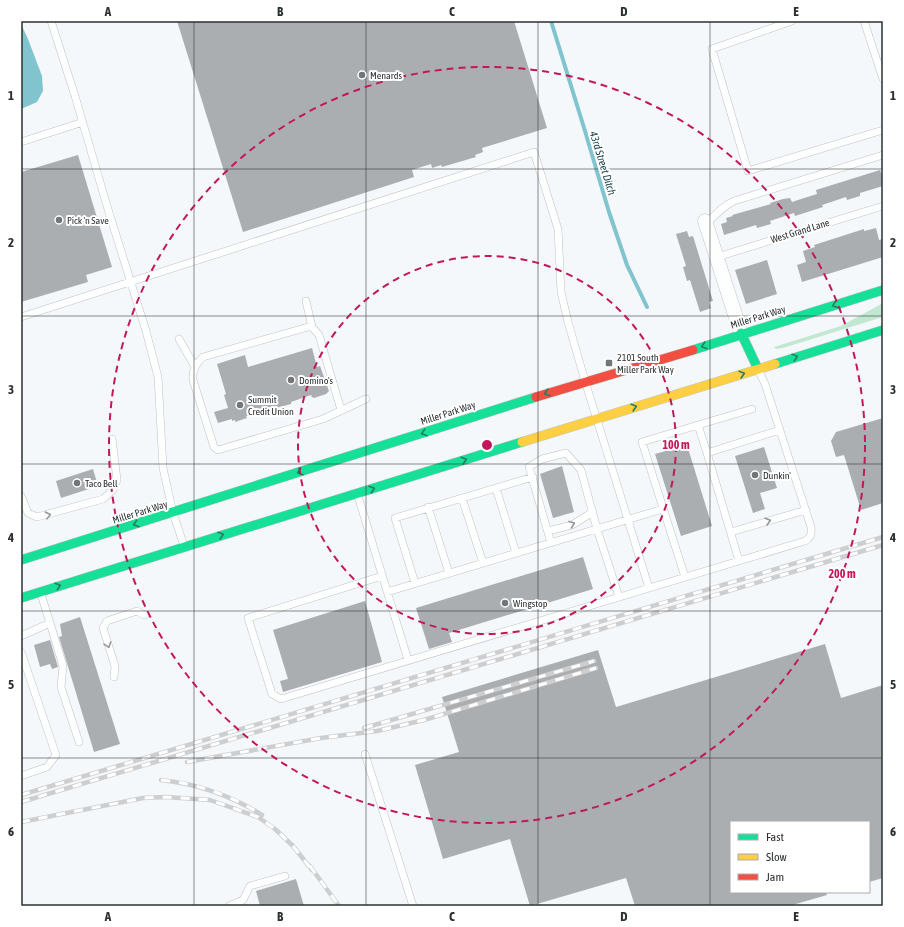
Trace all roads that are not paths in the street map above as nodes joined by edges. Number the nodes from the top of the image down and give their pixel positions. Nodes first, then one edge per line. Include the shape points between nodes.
1 (51, 21) edge
2 (792, 21) edge
3 (864, 21) edge
4 (883, 79) edge
5 (83, 122) junction
6 (883, 130) edge
7 (21, 142) edge
8 (883, 155) edge
9 (883, 206) edge
10 (706, 222) joint
11 (717, 257) junction
12 (130, 281) junction
13 (883, 290) edge
14 (306, 301) dead end
15 (21, 316) edge
16 (312, 327) junction
17 (883, 330) edge
18 (741, 333) junction
19 (179, 339) dead end
20 (195, 367) junction
21 (758, 369) junction
22 (585, 381) junction
23 (366, 399) dead end
24 (752, 409) dead end
25 (341, 410) junction
26 (597, 418) junction
27 (698, 425) junction
28 (780, 430) junction
29 (112, 439) dead end
30 (708, 453) junction
31 (533, 477) junction
32 (496, 488) junction
33 (357, 494) junction
34 (21, 496) edge
35 (462, 498) junction
36 (428, 507) junction
37 (664, 509) junction
38 (806, 510) junction
39 (593, 512) junction
40 (173, 513) junction
41 (627, 520) junction
42 (597, 529) junction
43 (548, 531) junction
44 (731, 532) junction
45 (551, 542) junction
46 (184, 546) junction
47 (516, 553) junction
48 (21, 558) edge
49 (740, 561) junction
50 (483, 563) junction
51 (450, 573) junction
52 (382, 576) junction
53 (686, 577) junction
54 (415, 584) junction
55 (649, 588) junction
56 (40, 592) junction
57 (387, 592) junction
58 (619, 597) junction
59 (21, 598) edge
60 (145, 615) dead end
61 (50, 623) junction
62 (21, 636) edge
63 (21, 652) edge
64 (408, 660) junction
65 (114, 677) dead end
66 (79, 742) dead end
67 (365, 754) dead end
68 (21, 776) edge
69 (286, 876) dead end
70 (229, 906) edge
71 (413, 906) edge

1 - 5 lane
2 - 6 lane via 712,50 748,171
3 - 4 lane
5 - 7 lane
5 - 12 lane
8 - 10 lane via 727,204
9 - 11 lane, West Grand Lane
10 - 11 street
11 - 18 street
12 - 15 lane
12 - 22 lane via 534,152 558,229 561,292
12 - 40 lane via 158,377 163,468
13 -> 18 main road, Miller Park Way
14 - 16 lane
16 - 20 lane via 203,357
16 - 25 lane via 319,335
21 -> 17 main road
18 - 21 main road
18 -> 22 main road, Miller Park Way via 642,366
19 - 20 lane
20 - 25 lane via 193,380 214,446 218,450 323,419
26 -> 21 main road
21 - 28 lane
22 - 26 lane
22 -> 40 main road, Miller Park Way
23 - 25 lane
24 - 27 lane
33 -> 26 main road
26 - 41 lane
27 - 30 lane
27 - 37 lane via 642,442
28 - 30 lane
28 - 38 lane
34 -> 29 lane via 28,513 38,517 103,499 113,490 117,480
30 - 44 lane
31 - 32 lane
31 - 39 lane via 529,466 542,459 566,453 581,470
31 - 43 lane
32 - 35 lane
32 - 47 lane
46 -> 33 main road
33 - 52 lane
35 - 36 lane
35 - 50 lane
36 - 51 lane
36 - 54 lane via 395,518
37 - 41 lane
37 - 53 lane
44 -> 38 lane
38 - 49 lane via 812,533 810,538
39 - 42 lane
43 -> 39 lane via 572,525
40 - 46 lane
40 -> 48 main road, Miller Park Way
41 - 42 lane
41 - 55 lane
42 - 45 lane
42 - 58 lane
43 - 45 lane
44 - 49 lane
45 - 47 lane
56 -> 46 main road
47 - 50 lane
49 - 53 lane
50 - 51 lane
51 - 54 lane
52 - 57 lane
52 - 64 lane via 248,618 272,694 281,699
53 - 55 lane
54 - 57 lane
55 - 58 lane
56 - 59 main road
56 - 61 lane
57 - 64 lane
58 - 64 lane
60 -> 65 lane via 137,611 107,621 102,628 115,666
61 - 62 lane
61 - 66 lane via 63,666 61,687
63 - 68 lane via 56,755 47,767
67 - 71 lane
69 - 70 lane via 250,886 243,900

